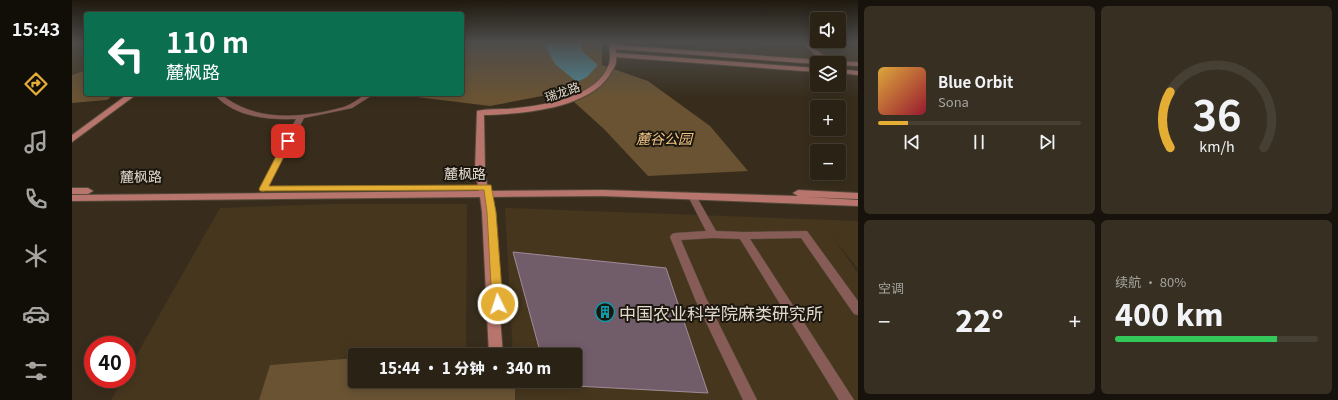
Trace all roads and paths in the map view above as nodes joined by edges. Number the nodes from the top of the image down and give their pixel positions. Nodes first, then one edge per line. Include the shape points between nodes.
1 (615, 61) edge
2 (731, 61) edge
3 (791, 61) edge
4 (810, 62) edge
5 (846, 63) edge
6 (858, 64) edge
7 (810, 69) edge
8 (846, 72) edge
9 (858, 73) edge
10 (122, 96) edge
11 (129, 96) edge
12 (219, 96) edge
13 (368, 96) edge
14 (301, 117) junction
15 (72, 133) edge
16 (72, 140) edge
17 (263, 189) junction
18 (72, 191) edge
19 (486, 191) junction
20 (692, 196) junction
21 (858, 196) edge
22 (72, 198) edge
23 (858, 203) edge
24 (713, 234) junction
25 (743, 236) junction
26 (858, 310) edge
27 (496, 348) edge
28 (502, 348) edge
29 (750, 400) edge
30 (847, 400) edge

1 - 19 main road, 瑞龙路 via 615,68 608,80 580,98 538,110 482,114
2 - 7 main road
3 - 4 main road
5 - 6 main road
8 - 9 main road
10 - 15 main road
11 - 16 main road
12 - 14 street via 240,110 288,118
13 - 14 street via 350,107
14 - 17 street
17 - 18 main road, 麓枫路
17 - 19 main road, 麓枫路
19 - 20 main road
19 - 21 main road, 麓枫路 via 600,186
19 - 22 main road
19 - 27 main road
19 - 28 main road via 492,212
20 - 23 main road
20 - 24 street
24 - 25 street
24 - 29 street via 675,237 701,299
25 - 26 street via 804,234
25 - 30 street

